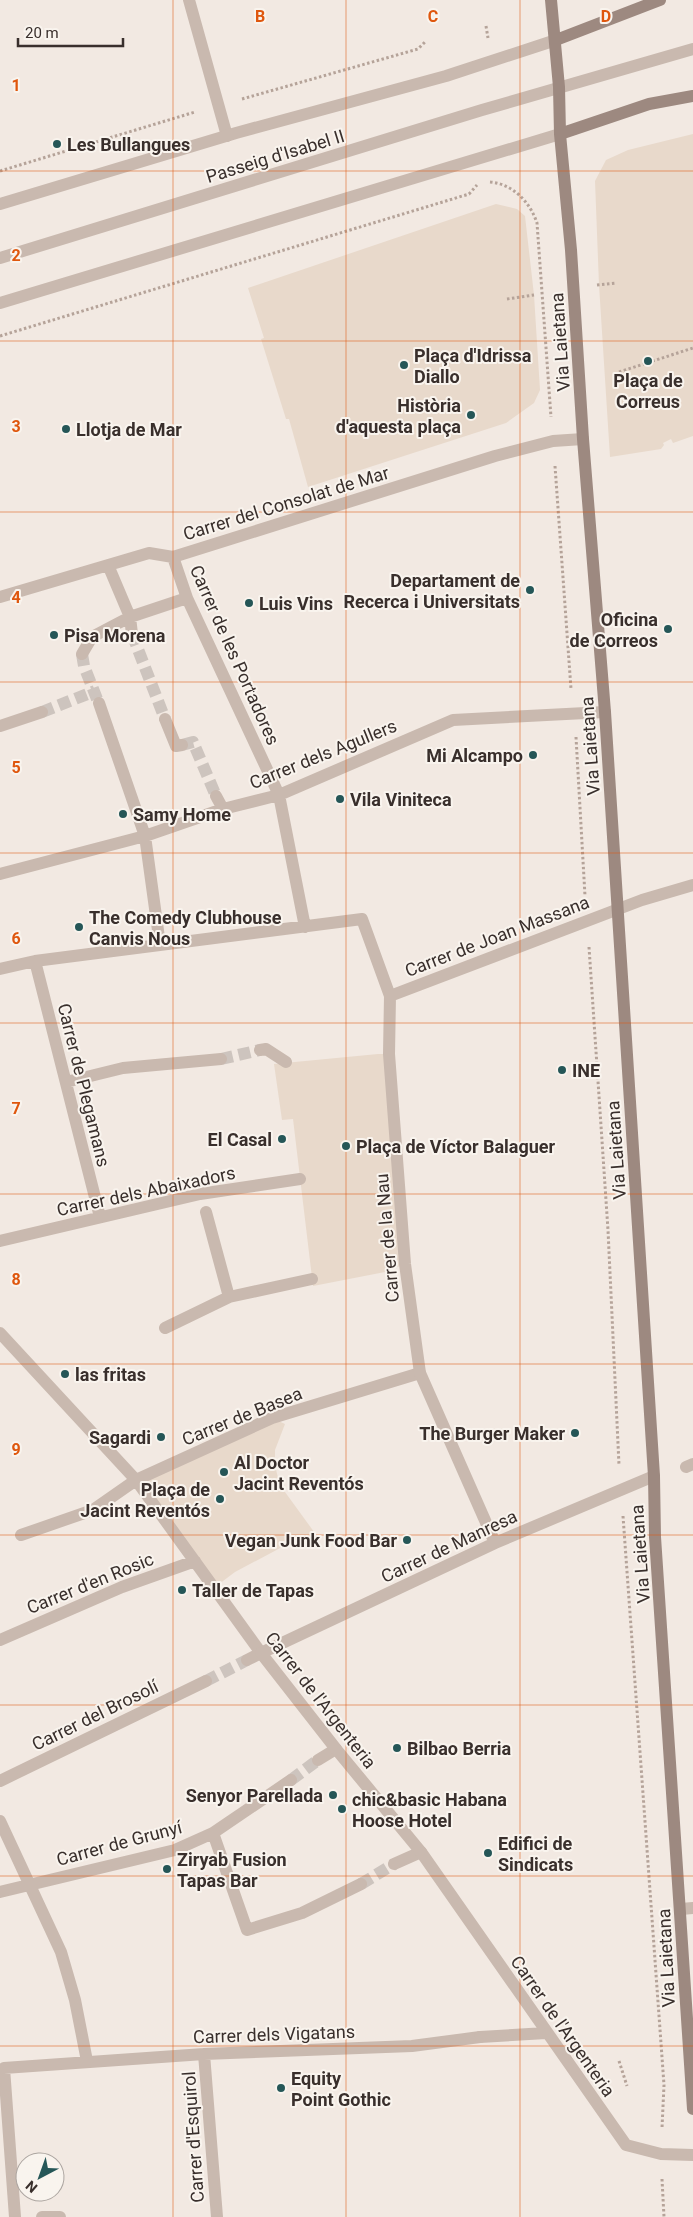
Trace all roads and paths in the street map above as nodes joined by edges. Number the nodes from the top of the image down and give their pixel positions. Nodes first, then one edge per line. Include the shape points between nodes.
1 (189, 0) edge
2 (551, 0) edge
3 (660, 0) edge
4 (486, 26) dead end
5 (488, 39) dead end
6 (556, 40) junction
7 (693, 49) edge
8 (559, 87) junction
9 (693, 96) edge
10 (560, 134) junction
11 (227, 136) junction
12 (486, 182) dead end
13 (480, 183) dead end
14 (0, 204) edge
15 (0, 258) edge
16 (616, 283) dead end
17 (592, 286) dead end
18 (534, 295) dead end
19 (507, 299) dead end
20 (0, 303) edge
21 (0, 336) edge
22 (693, 348) edge
23 (619, 372) dead end
24 (583, 439) junction
25 (553, 440) junction
26 (173, 556) junction
27 (108, 565) junction
28 (0, 597) edge
29 (188, 598) junction
30 (130, 618) junction
31 (132, 634) tunnel mouth
32 (82, 654) dead end
33 (99, 704) tunnel mouth
34 (42, 712) tunnel mouth
35 (605, 712) junction
36 (575, 715) junction
37 (165, 719) tunnel mouth
38 (0, 726) edge
39 (182, 745) tunnel mouth
40 (279, 795) junction
41 (216, 796) tunnel mouth
42 (223, 809) junction
43 (145, 836) junction
44 (0, 874) edge
45 (693, 885) edge
46 (617, 910) junction
47 (586, 922) junction
48 (305, 927) junction
49 (160, 944) junction
50 (36, 961) junction
51 (0, 969) edge
52 (390, 996) junction
53 (260, 1050) tunnel mouth
54 (221, 1059) tunnel mouth
55 (286, 1062) dead end
56 (66, 1082) junction
57 (300, 1179) dead end
58 (206, 1212) dead end
59 (100, 1217) junction
60 (0, 1237) edge
61 (312, 1280) dead end
62 (229, 1297) junction
63 (165, 1328) dead end
64 (0, 1333) edge
65 (420, 1373) junction
66 (654, 1476) junction
67 (136, 1480) junction
68 (621, 1489) junction
69 (21, 1535) dead end
70 (495, 1543) junction
71 (195, 1561) junction
72 (0, 1640) edge
73 (261, 1653) junction
74 (247, 1660) tunnel mouth
75 (206, 1681) tunnel mouth
76 (336, 1749) junction
77 (318, 1760) tunnel mouth
78 (291, 1780) tunnel mouth
79 (0, 1781) edge
80 (0, 1821) edge
81 (213, 1833) junction
82 (421, 1852) junction
83 (394, 1864) tunnel mouth
84 (361, 1884) tunnel mouth
85 (30, 1885) junction
86 (0, 1892) edge
87 (687, 1909) edge
88 (546, 2033) junction
89 (204, 2054) junction
90 (86, 2061) junction
91 (619, 2061) dead end
92 (627, 2086) dead end
93 (693, 2108) edge
94 (661, 2154) junction
95 (693, 2155) edge
96 (60, 2216) edge
97 (15, 2217) edge
98 (42, 2217) edge
99 (217, 2217) edge
100 (664, 2217) edge

1 - 11 street
2 - 6 main road, Via Laietana
3 - 6 main road
4 - 5 path
6 - 8 main road, Via Laietana
6 - 11 street, Passeig d'Isabel II via 446,76
7 - 8 street, Passeig d'Isabel II
8 - 10 main road, Via Laietana
8 - 15 street, Passeig d'Isabel II
9 - 10 main road via 650,104
10 - 20 street
10 - 24 main road, Via Laietana
11 - 14 street, Passeig d'Isabel II
12 - 25 path via 504,184 513,190 533,210 537,223
13 - 21 path via 469,194
16 - 17 path, Via Laietana
18 - 19 path, Via Laietana
22 - 23 path
24 - 25 street, Carrer del Consolat de Mar
24 - 35 main road, Via Laietana
25 - 26 street, Carrer del Consolat de Mar
25 - 36 path
26 - 27 street, Carrer del Consolat de Mar via 149,553
26 - 29 street, Carrer de les Portadores
27 - 28 street, Carrer del Consolat de Mar
27 - 30 street
29 - 30 street
29 - 40 street, Carrer de les Portadores
30 - 31 street
30 - 32 street via 92,637
33 - 43 street
34 - 38 street
35 - 36 street, Carrer dels Agullers
35 - 46 main road, Via Laietana
36 - 40 street, Carrer dels Agullers via 453,720
36 - 47 path
37 - 39 street via 176,746
40 - 42 street, Carrer dels Agullers
40 - 48 street, Carrer de les Portadores
41 - 42 street
42 - 43 street, Carrer dels Agullers
43 - 44 street, Carrer dels Agullers
43 - 49 street
45 - 46 street, Carrer de Joan Massana
46 - 47 street, Carrer de Joan Massana
46 - 66 main road, Via Laietana
47 - 52 street, Carrer de Joan Massana
47 - 68 path via 608,1230
48 - 49 street
48 - 52 street, Carrer de la Nau via 362,919
49 - 50 street
50 - 51 street
50 - 56 street, Carrer de Plegamans
52 - 65 street, Carrer de la Nau via 389,1054 405,1264
53 - 55 street via 266,1049
54 - 56 street via 123,1068
56 - 59 street, Carrer de Plegamans
57 - 59 street, Carrer dels Abaixadors via 200,1194
58 - 62 street
59 - 60 street, Carrer dels Abaixadors
61 - 62 street
62 - 63 street
64 - 67 street, Carrer de l'Argenteria
65 - 67 street, Carrer de Basea via 272,1418
65 - 70 street, Carrer de la Nau
66 - 68 street, Carrer de Manresa
66 - 87 main road, Via Laietana via 655,1537
67 - 69 street, Carrer de Basea via 93,1510
67 - 71 street, Carrer de l'Argenteria
68 - 70 street, Carrer de Manresa
68 - 94 path via 664,2085
70 - 73 street, Carrer de Manresa
71 - 72 street, Carrer d'en Rosic via 122,1586
71 - 73 street, Carrer de l'Argenteria
73 - 74 street
73 - 76 street, Carrer de l'Argenteria
75 - 79 street, Carrer del Brosolí
76 - 77 street
76 - 82 street, Carrer de l'Argenteria
78 - 81 street, Carrer de Grunyí
80 - 85 street
81 - 84 street via 247,1930 302,1913
81 - 85 street, Carrer de Grunyí via 175,1850
82 - 83 street
82 - 88 street, Carrer de l'Argenteria
85 - 86 street, Carrer de Grunyí
85 - 90 street via 61,1952 75,2000
87 - 93 main road, Via Laietana
88 - 89 street, Carrer dels Vigatans via 412,2046
88 - 94 street, Carrer de l'Argenteria via 626,2145
89 - 90 street, Carrer dels Vigatans
89 - 99 street, Carrer d'Esquirol
90 - 97 street, Carrer dels Vigatans via 4,2068
91 - 92 path
94 - 95 street, Carrer de l'Argenteria
94 - 100 path
96 - 98 street

